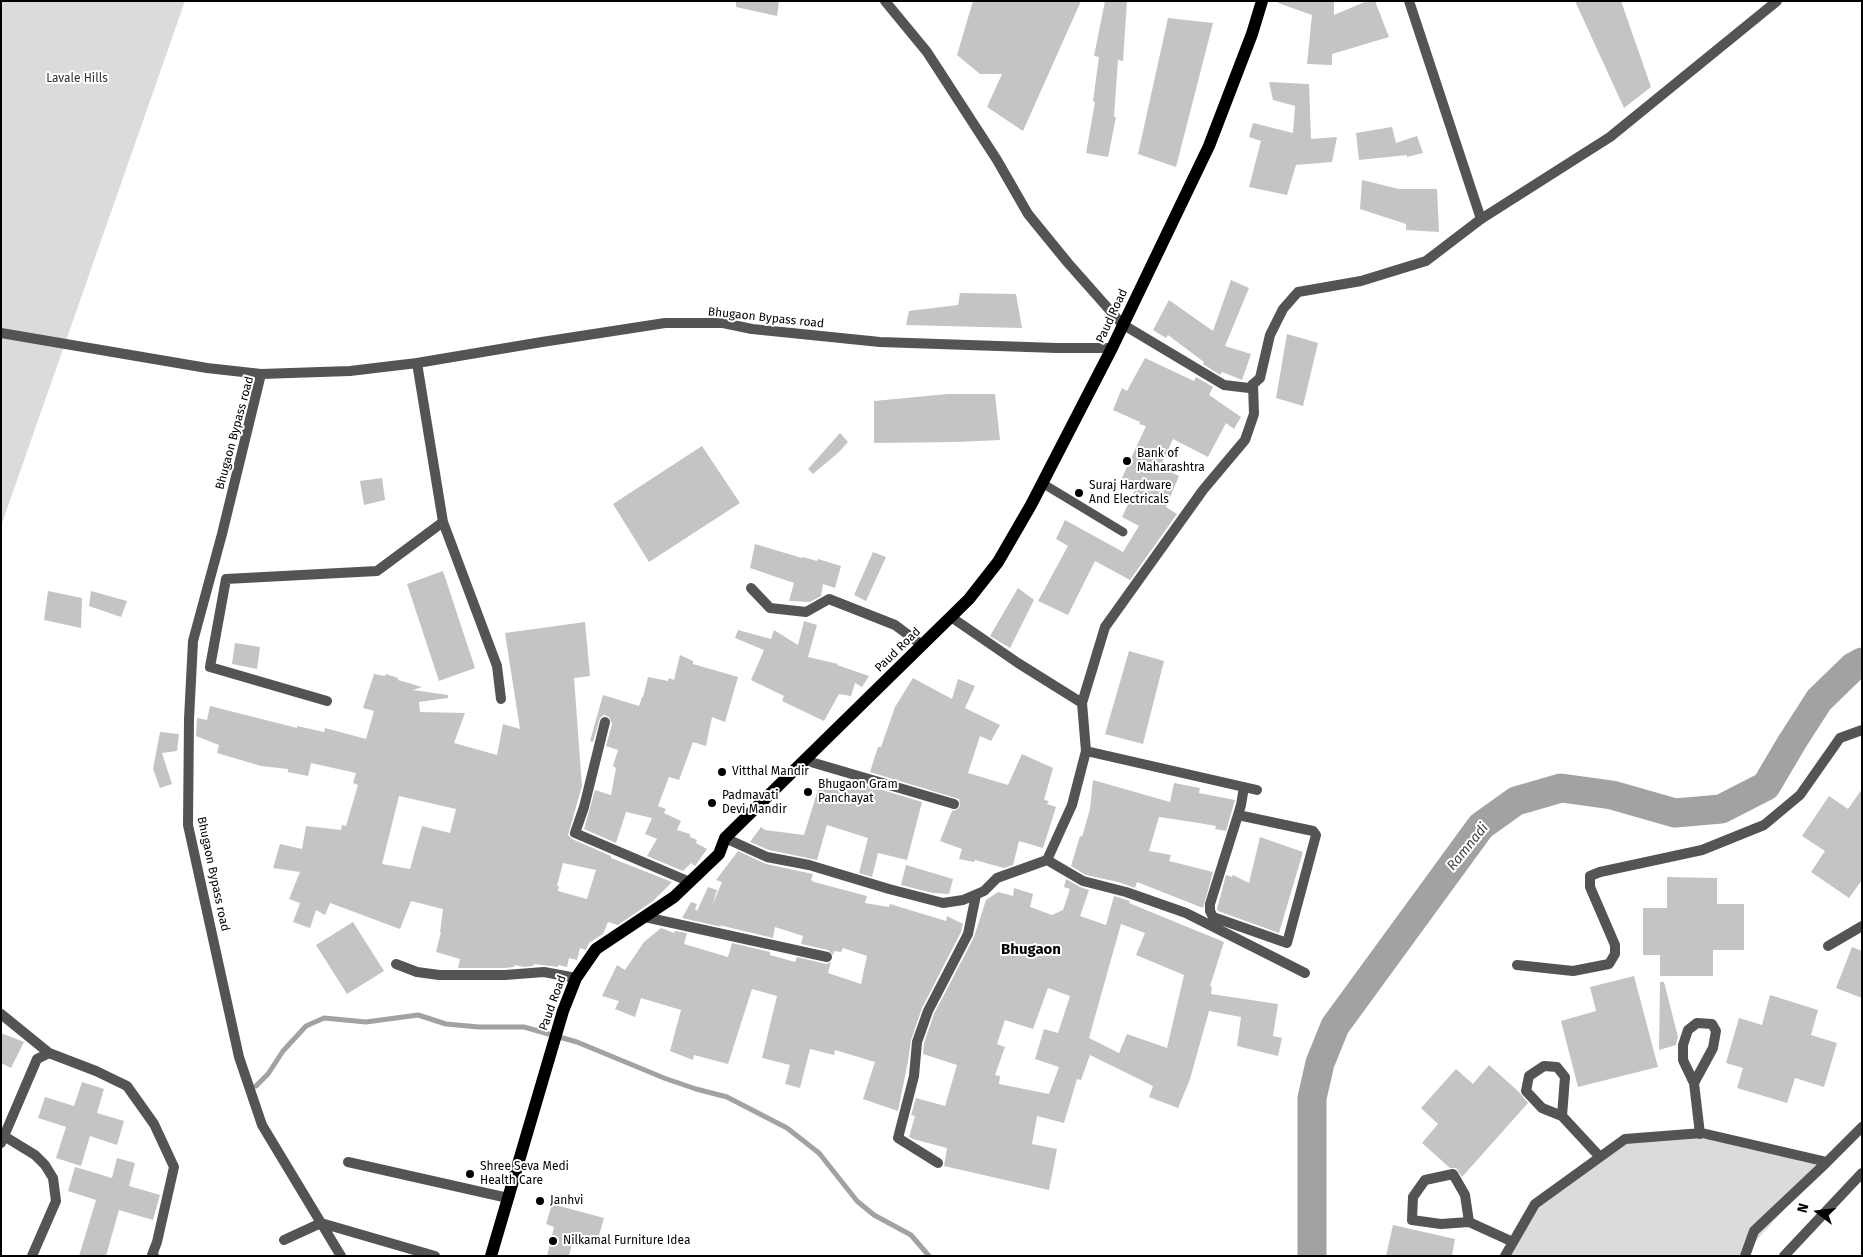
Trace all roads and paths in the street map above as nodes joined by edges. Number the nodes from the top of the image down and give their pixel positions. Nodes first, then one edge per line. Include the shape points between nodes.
1 (886, 1) edge
2 (1262, 1) edge
3 (1409, 1) edge
4 (1777, 1) edge
5 (1481, 219) junction
6 (1122, 324) junction
7 (1, 333) edge
8 (1112, 348) junction
9 (417, 363) junction
10 (261, 374) junction
11 (1253, 384) junction
12 (1042, 484) junction
13 (444, 522) junction
14 (1123, 532) dead end
15 (751, 588) dead end
16 (951, 617) junction
17 (922, 645) junction
18 (501, 699) dead end
19 (327, 701) dead end
20 (1082, 703) junction
21 (605, 722) dead end
22 (1862, 730) edge
23 (1086, 751) junction
24 (804, 760) junction
25 (1244, 787) junction
26 (1257, 790) dead end
27 (954, 804) dead end
28 (1238, 815) junction
29 (725, 838) junction
30 (1047, 860) junction
31 (690, 882) junction
32 (976, 894) junction
33 (645, 917) junction
34 (1862, 926) edge
35 (1828, 946) dead end
36 (827, 957) dead end
37 (396, 964) dead end
38 (1517, 965) dead end
39 (1305, 973) dead end
40 (576, 978) junction
41 (1, 1014) edge
42 (48, 1053) junction
43 (1694, 1083) junction
44 (1562, 1116) junction
45 (1862, 1127) edge
46 (1700, 1134) junction
47 (3, 1140) edge
48 (1600, 1157) junction
49 (348, 1162) dead end
50 (1828, 1162) junction
51 (938, 1163) dead end
52 (1862, 1172) edge
53 (508, 1198) junction
54 (1469, 1222) junction
55 (321, 1223) junction
56 (284, 1240) dead end
57 (1513, 1242) junction
58 (32, 1256) edge
59 (152, 1256) edge
60 (341, 1256) edge
61 (435, 1256) edge
62 (491, 1256) edge
63 (1505, 1256) edge
64 (1745, 1256) edge
65 (1784, 1256) edge

1 - 6 street via 927,52 1028,214
2 - 6 main road, Paud Road via 1209,146
3 - 5 street
4 - 5 street via 1610,137
5 - 11 street via 1426,261 1361,281 1298,292 1283,309 1270,335 1260,378
6 - 8 main road, Paud Road
6 - 11 street via 1224,385 1248,388
7 - 10 street
8 - 9 street, Bhugaon Bypass road via 880,342 723,323 665,323
8 - 12 main road, Paud Road
9 - 10 street, Bhugaon Bypass road via 350,371
9 - 13 street
10 - 55 street, Bhugaon Bypass road via 192,642 188,826 239,1057 262,1125
11 - 20 street via 1254,414 1245,440 1203,490 1105,627
12 - 14 lane
12 - 16 main road, Paud Road via 998,562
13 - 18 street via 497,666
13 - 19 street via 377,571 226,579 210,667
15 - 17 street via 770,608 806,612 829,599 895,625
16 - 17 main road, Paud Road
16 - 20 street
17 - 24 main road, Paud Road
20 - 23 street
21 - 31 street via 575,833
22 - 38 street via 1840,738 1800,795 1764,825 1702,850 1590,876 1590,887 1615,945 1615,954 1609,964 1573,971
23 - 25 street
23 - 30 street via 1072,805
24 - 27 street
24 - 29 main road, Paud Road
25 - 26 street
25 - 28 street
28 - 28 street via 1210,912 1213,916 1287,943 1316,835 1313,831
29 - 31 main road, Paud Road via 719,854
29 - 32 street via 767,857 809,865 943,903
30 - 32 street via 996,878 984,891
30 - 39 street via 1083,881 1186,913
31 - 33 main road, Paud Road
32 - 51 street via 968,934 928,1011 917,1042 914,1076 898,1138
33 - 36 street
33 - 40 main road, Paud Road via 596,950
34 - 35 street
37 - 40 street via 439,976 544,972
40 - 53 main road, Paud Road via 563,1011
41 - 42 street
42 - 47 street via 37,1059
42 - 59 street via 127,1086 154,1124 174,1167
43 - 43 street via 1683,1060 1683,1045 1688,1030 1697,1023 1712,1024 1716,1031 1713,1048
43 - 46 street
44 - 44 street via 1542,1108 1526,1091 1529,1076 1544,1066 1557,1067 1564,1077
44 - 48 street
45 - 50 street
46 - 48 street via 1625,1139
46 - 50 street
47 - 58 street via 35,1155 53,1178 56,1202
48 - 57 street via 1535,1204
49 - 53 street
50 - 64 street via 1754,1231
52 - 65 street
53 - 62 main road, Paud Road
54 - 54 street via 1441,1224 1412,1220 1413,1197 1425,1180 1453,1174 1465,1195
54 - 57 street
55 - 56 street
55 - 60 street, Bhugaon Bypass road
55 - 61 street
57 - 63 street

